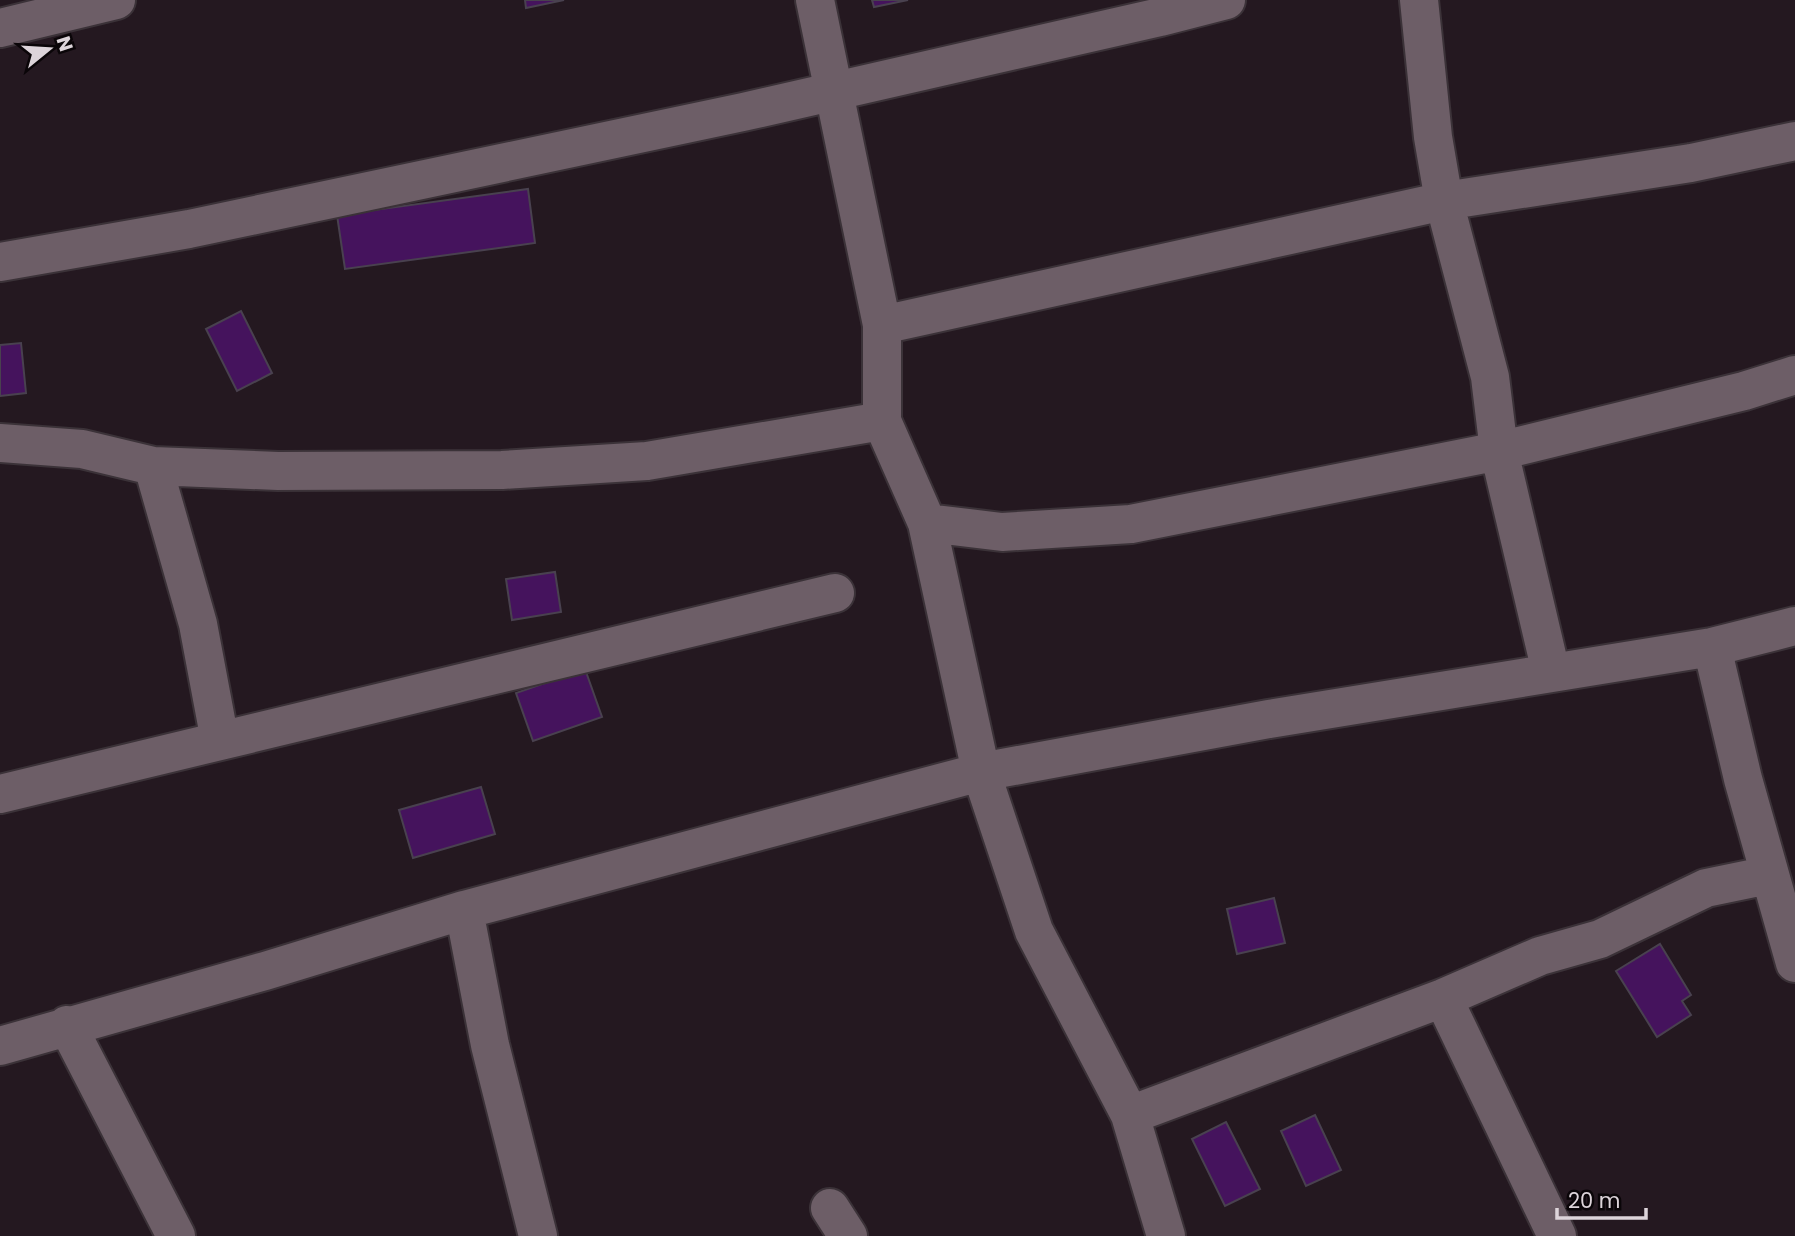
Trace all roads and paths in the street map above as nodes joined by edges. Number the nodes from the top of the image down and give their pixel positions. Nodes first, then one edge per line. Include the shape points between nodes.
1 (116, 0) edge
2 (815, 0) edge
3 (1226, 0) edge
4 (1419, 0) edge
5 (0, 28) edge
6 (836, 92) junction
7 (1795, 141) edge
8 (1444, 201) junction
9 (0, 262) edge
10 (882, 325) junction
11 (1795, 375) edge
12 (882, 421) junction
13 (0, 443) edge
14 (1499, 451) junction
15 (153, 466) junction
16 (927, 523) junction
17 (835, 593) dead end
18 (1795, 626) edge
19 (1712, 647) junction
20 (1551, 672) junction
21 (220, 741) junction
22 (981, 772) junction
23 (0, 794) edge
24 (1769, 875) junction
25 (464, 910) junction
26 (1795, 962) edge
27 (1443, 998) junction
28 (67, 1025) junction
29 (0, 1046) edge
30 (1130, 1115) junction
31 (176, 1236) edge
32 (538, 1236) edge
33 (1166, 1236) edge
34 (1557, 1236) edge

1 - 5 street
2 - 6 street
3 - 6 street
4 - 8 street
6 - 9 street via 189,229
6 - 10 street
7 - 8 street via 1691,163
8 - 10 street
8 - 14 street via 1490,377
10 - 12 street
11 - 14 street
12 - 15 street via 647,461 515,469 278,471
12 - 16 street
13 - 15 street via 82,449
14 - 16 street via 1130,524 1002,532
14 - 20 street
15 - 21 street via 198,624
16 - 22 street
17 - 21 street
18 - 19 street
19 - 20 street
19 - 24 street
20 - 22 street
21 - 23 street
22 - 25 street
22 - 30 street via 1034,931
24 - 26 street
24 - 27 street via 1706,888 1600,939 1541,956
25 - 28 street
25 - 32 street via 490,1045
27 - 30 street
27 - 34 street
28 - 29 street
28 - 31 street
30 - 33 street

